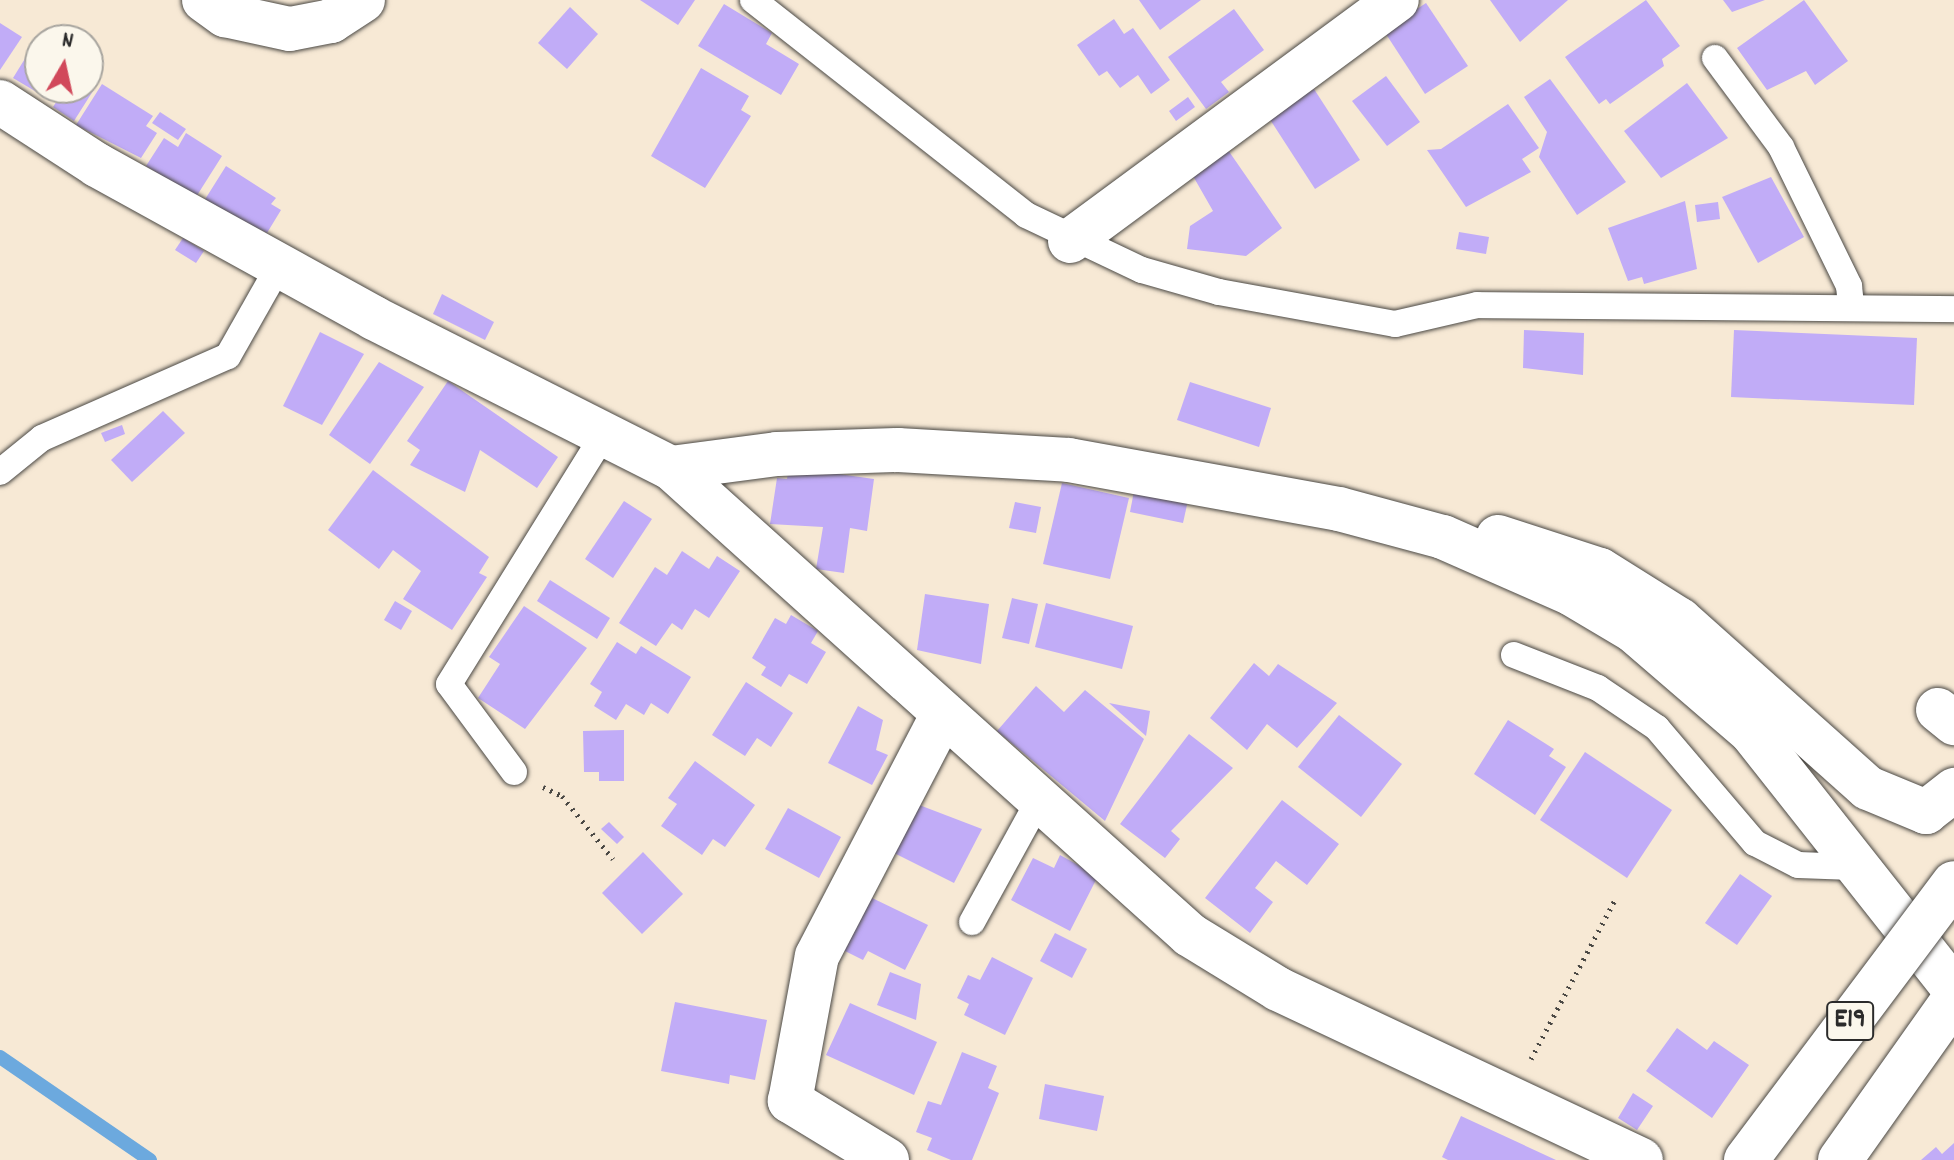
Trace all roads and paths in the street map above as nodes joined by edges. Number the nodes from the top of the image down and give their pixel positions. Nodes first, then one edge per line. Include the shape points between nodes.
1 (204, 0) edge
2 (363, 0) edge
3 (753, 0) edge
4 (1397, 0) edge
5 (1715, 58) dead end
6 (0, 102) edge
7 (1070, 241) junction
8 (279, 266) junction
9 (1851, 306) junction
10 (1954, 309) edge
11 (606, 431) junction
12 (671, 468) junction
13 (0, 472) edge
14 (1443, 537) junction
15 (1514, 655) dead end
16 (943, 714) junction
17 (514, 772) joint
18 (1954, 790) edge
19 (1039, 800) junction
20 (613, 859) dead end
21 (1853, 867) junction
22 (1954, 883) edge
23 (1616, 898) dead end
24 (972, 922) dead end
25 (1954, 989) edge
26 (1954, 999) edge
27 (1510, 1099) junction
28 (887, 1160) edge
29 (1641, 1160) edge
30 (1746, 1160) edge
31 (1840, 1160) edge

1 - 2 main road via 225,15 290,29 331,21
3 - 7 lane via 1026,215
4 - 7 main road
5 - 9 lane via 1781,147 1849,286
6 - 8 main road
7 - 9 lane via 1219,292 1395,324 1477,305
8 - 11 main road
8 - 13 lane via 228,356 42,438
9 - 10 lane
11 - 12 main road
11 - 17 lane via 449,684
12 - 14 main road via 777,454 898,450 1069,460 1339,509
12 - 16 main road
14 - 18 main road via 1513,537 1600,570 1680,620 1868,788 1926,812
14 - 21 main road via 1572,594 1634,631 1752,733 1801,787
15 - 21 lane via 1598,688 1657,728 1755,843 1798,865
16 - 19 main road
16 - 28 main road via 817,956 790,1101
17 - 20 path via 562,796
19 - 24 lane
19 - 27 main road via 1190,935 1278,989
21 - 25 main road
22 - 30 main road, E19, bridge
23 - 27 path
26 - 31 main road, E19
27 - 29 main road

